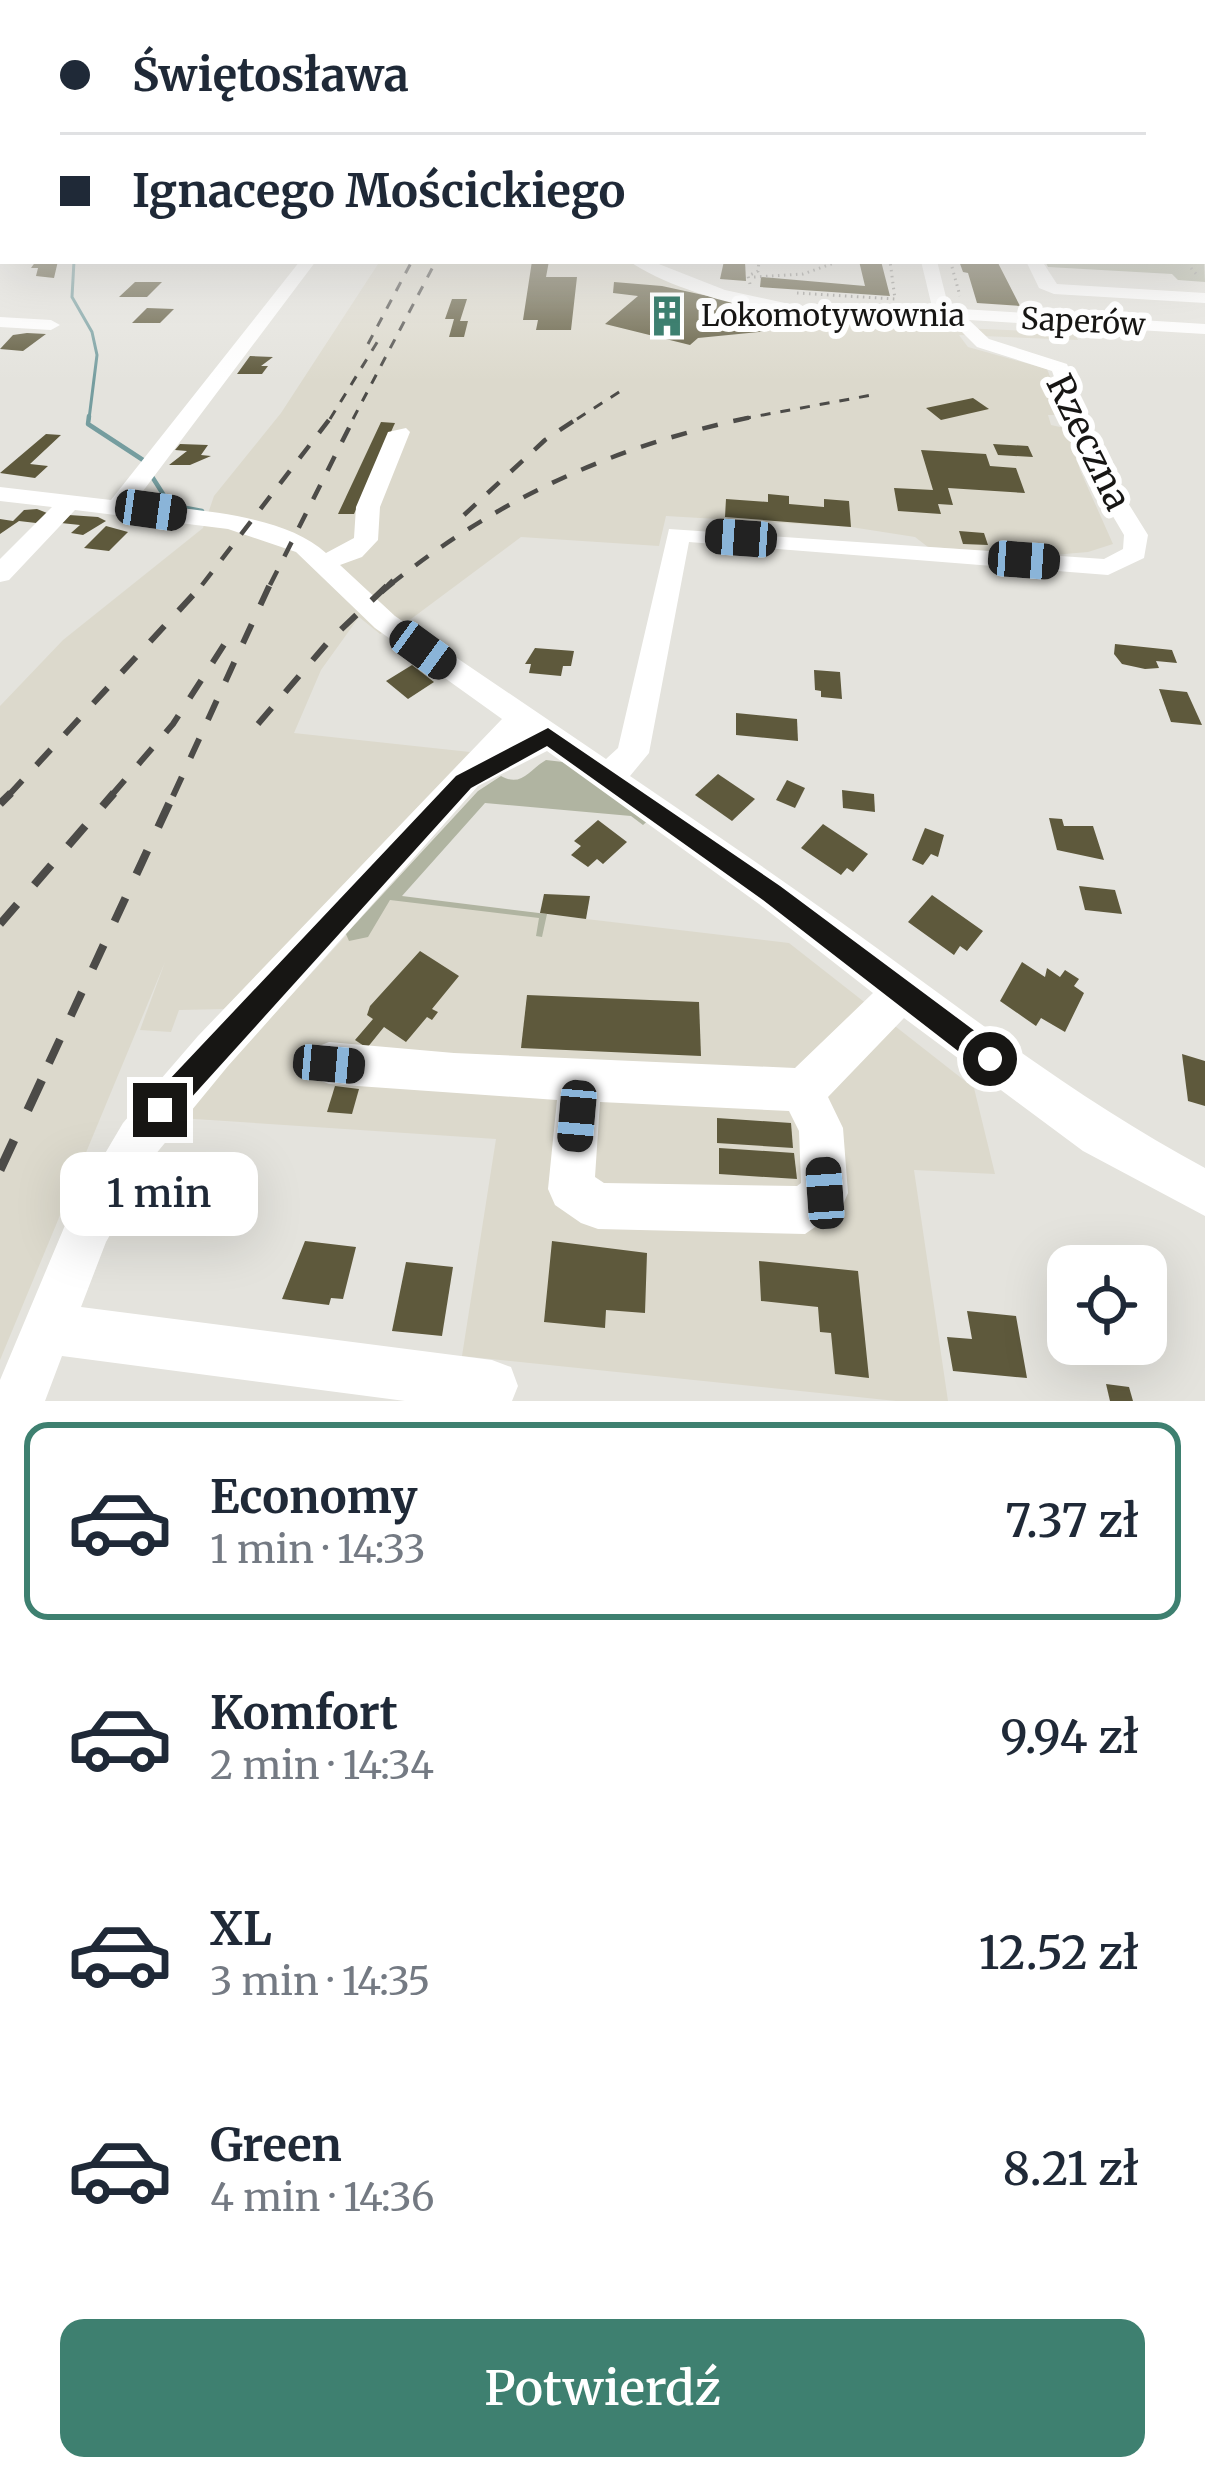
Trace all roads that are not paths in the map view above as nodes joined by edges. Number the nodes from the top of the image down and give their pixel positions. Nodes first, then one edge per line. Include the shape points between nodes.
1 (306, 264) edge
2 (645, 264) edge
3 (930, 264) edge
4 (946, 264) edge
5 (1035, 264) edge
6 (1205, 298) edge
7 (954, 312) junction
8 (0, 322) edge
9 (51, 326) dead end
10 (1205, 329) edge
11 (399, 432) dead end
12 (0, 494) edge
13 (71, 500) junction
14 (120, 505) junction
15 (325, 562) junction
16 (0, 574) edge
17 (534, 727) junction
18 (608, 777) junction
19 (903, 990) junction
20 (329, 1064) dead end
21 (580, 1080) junction
22 (802, 1090) junction
23 (1205, 1193) edge
24 (47, 1328) junction
25 (492, 1386) dead end
26 (18, 1401) edge

1 - 14 street
2 - 7 street, Saperów via 720,294 817,315 898,321
3 - 7 street
4 - 7 street
5 - 6 street via 1054,289
7 - 10 street, Saperów
7 - 18 street, Rzeczna via 983,343 1060,368 1099,474 1136,535 1135,554 1108,567 678,534 633,753
8 - 9 street
11 - 15 street via 368,507 366,540
12 - 13 street
13 - 14 street
13 - 16 street
14 - 15 street via 259,529
15 - 17 street via 385,622
17 - 18 street
17 - 24 street via 464,782 160,1110 88,1228
18 - 19 street
19 - 22 street
19 - 23 street via 1060,1110
20 - 21 street
21 - 22 street
21 - 22 street via 572,1189 598,1206 805,1210 825,1193 821,1128
24 - 25 street
24 - 26 street

